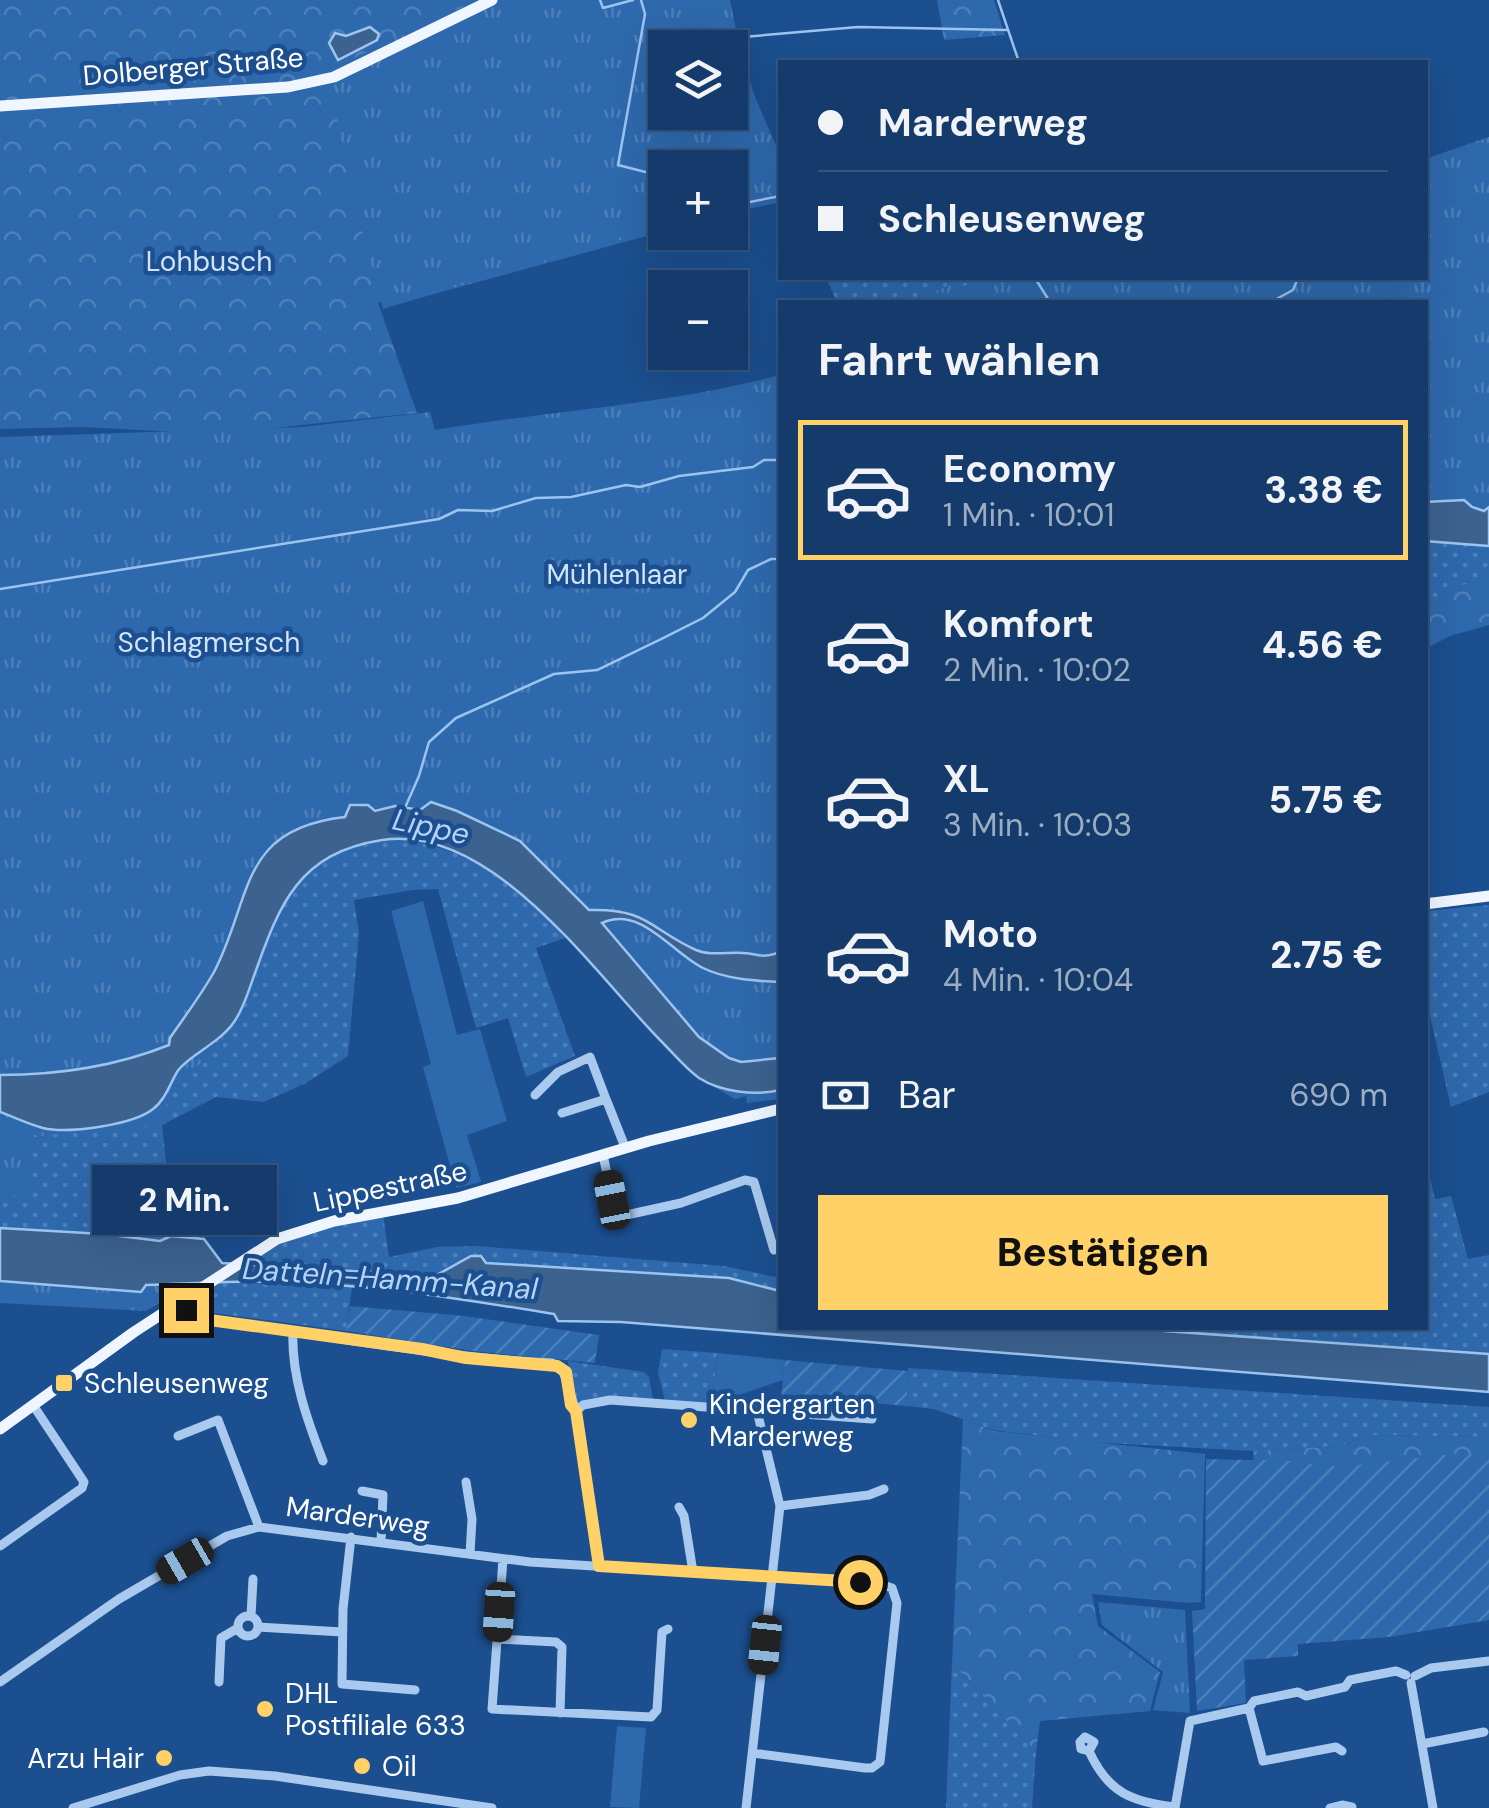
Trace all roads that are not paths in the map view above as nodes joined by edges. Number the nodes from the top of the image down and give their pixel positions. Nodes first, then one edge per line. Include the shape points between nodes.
1 (492, 0) edge
2 (0, 106) edge
3 (1489, 896) edge
4 (1428, 904) edge
5 (535, 1095) dead end
6 (606, 1099) junction
7 (778, 1110) edge
8 (562, 1114) dead end
9 (625, 1148) junction
10 (603, 1155) junction
11 (774, 1250) dead end
12 (174, 1307) junction
13 (293, 1331) junction
14 (34, 1405) junction
15 (576, 1411) junction
16 (758, 1411) junction
17 (872, 1419) dead end
18 (0, 1429) edge
19 (178, 1436) dead end
20 (323, 1461) dead end
21 (466, 1482) dead end
22 (884, 1489) dead end
23 (362, 1491) dead end
24 (780, 1506) junction
25 (678, 1507) dead end
26 (259, 1527) junction
27 (351, 1537) junction
28 (381, 1542) junction
29 (0, 1546) edge
30 (470, 1554) junction
31 (503, 1559) junction
32 (599, 1566) junction
33 (694, 1572) junction
34 (772, 1577) junction
35 (254, 1579) dead end
36 (251, 1616) junction
37 (258, 1627) junction
38 (238, 1628) junction
39 (668, 1629) dead end
40 (342, 1632) junction
41 (497, 1639) junction
42 (1489, 1661) edge
43 (1411, 1678) junction
44 (0, 1682) edge
45 (218, 1682) dead end
46 (415, 1690) dead end
47 (1249, 1708) junction
48 (560, 1713) junction
49 (1484, 1732) dead end
50 (1422, 1744) junction
51 (1089, 1751) dead end
52 (1342, 1752) dead end
53 (753, 1753) junction
54 (100, 1804) edge
55 (434, 1804) edge
56 (73, 1808) edge
57 (492, 1808) edge
58 (746, 1808) edge
59 (1175, 1808) edge
60 (1330, 1808) edge
61 (1352, 1808) edge
62 (1433, 1808) edge

1 - 2 main road, Dolberger Straße via 325,80
3 - 4 main road
5 - 6 street via 558,1072 590,1057
6 - 8 street
6 - 9 street
7 - 9 main road, Lippestraße
9 - 10 main road, Lippestraße
10 - 11 street via 615,1212 622,1216 754,1182
10 - 12 main road, Lippestraße via 458,1198 316,1226 246,1257
12 - 13 street via 195,1318
12 - 14 main road, Lippestraße
13 - 15 street via 552,1364 566,1372
13 - 20 street via 302,1398
14 - 18 main road, Lippestraße
14 - 29 street via 84,1482
15 - 16 street via 610,1400
15 - 32 street
16 - 17 street
16 - 24 street
19 - 26 street via 218,1420
21 - 30 street
22 - 24 street
23 - 28 street via 383,1495
24 - 34 street
25 - 33 street
26 - 27 street, Marderweg
26 - 44 street, Marderweg via 227,1536 119,1599
27 - 28 street, Marderweg
27 - 40 street
28 - 30 street, Marderweg
30 - 31 street, Marderweg
31 - 32 street, Marderweg
31 - 41 street
32 - 33 street, Marderweg
33 - 34 street, Marderweg
34 - 53 street
34 - 53 street, Marderweg via 886,1584 896,1592 883,1754 872,1768
35 - 36 street
36 - 37 street
36 - 38 street
37 - 38 street via 251,1636
37 - 40 street
38 - 45 street via 221,1638
39 - 48 street via 662,1632 654,1716
40 - 46 street via 342,1684
41 - 48 street via 562,1647
41 - 48 street via 492,1708
42 - 43 street via 1430,1668
43 - 47 street via 1396,1670 1306,1696 1254,1701
43 - 50 street
47 - 52 street via 1264,1761 1336,1747
47 - 59 street via 1190,1722
49 - 50 street
50 - 62 street
51 - 59 street via 1124,1796
53 - 58 street
54 - 55 street via 210,1771
54 - 56 street
55 - 57 street
60 - 61 street

